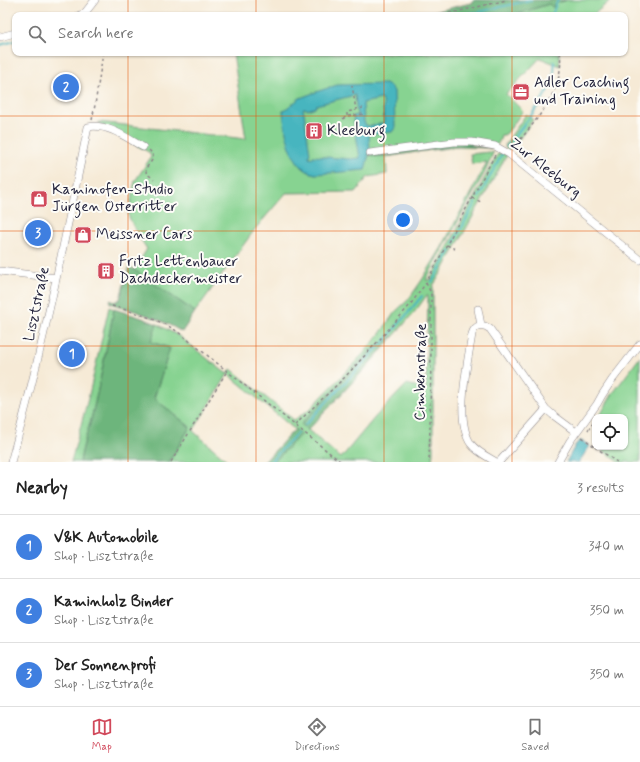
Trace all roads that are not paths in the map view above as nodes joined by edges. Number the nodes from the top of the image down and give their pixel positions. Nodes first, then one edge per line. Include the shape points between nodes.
1 (95, 0) edge
2 (86, 12) edge
3 (12, 34) edge
4 (0, 37) edge
5 (143, 147) road end
6 (370, 153) dead end
7 (640, 260) edge
8 (0, 271) edge
9 (56, 278) junction
10 (478, 309) dead end
11 (481, 325) junction
12 (640, 344) edge
13 (546, 409) junction
14 (576, 432) junction
15 (11, 462) edge
16 (497, 462) edge
17 (558, 462) edge

1 - 2 street
3 - 4 street
5 - 9 street, Lisztstraße via 109,130 98,126 88,127
6 - 7 street, Zur Kleeburg via 454,142 477,142 499,148
8 - 9 street
9 - 15 street, Lisztstraße via 28,402
10 - 11 street
11 - 13 street via 493,333
11 - 16 street via 474,329 472,334 464,388 463,419 466,434 472,445
12 - 14 street
13 - 14 street
13 - 16 street
14 - 17 street

